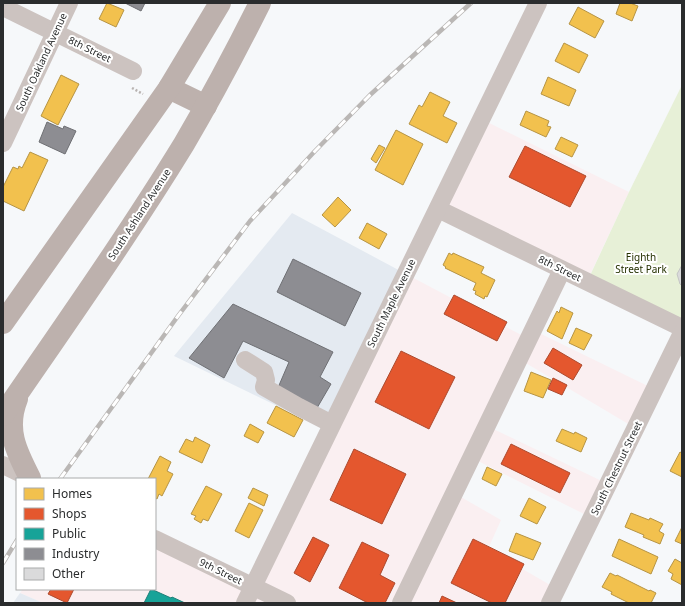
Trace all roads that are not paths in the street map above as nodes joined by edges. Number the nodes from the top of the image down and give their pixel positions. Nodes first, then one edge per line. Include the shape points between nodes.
1 (69, 3) edge
2 (220, 3) edge
3 (260, 3) edge
4 (538, 3) edge
5 (3, 7) edge
6 (55, 32) junction
7 (133, 71) dead end
8 (169, 88) junction
9 (206, 106) junction
10 (3, 143) edge
11 (438, 209) junction
12 (562, 270) junction
13 (3, 323) edge
14 (682, 328) edge
15 (682, 333) edge
16 (245, 360) dead end
17 (21, 388) junction
18 (3, 415) edge
19 (332, 424) junction
20 (3, 465) edge
21 (31, 478) edge
22 (156, 539) edge
23 (253, 586) junction
24 (245, 603) edge
25 (287, 603) edge
26 (401, 603) edge
27 (550, 603) edge

1 - 6 street, South Oakland Avenue
2 - 8 main road
3 - 9 main road, South Ashland Avenue
4 - 11 street, South Maple Avenue
5 - 6 street, 8th Street
6 - 7 street, 8th Street
6 - 10 street, South Oakland Avenue
8 - 9 main road
8 - 13 main road
9 - 17 main road, South Ashland Avenue via 119,245
11 - 12 street, 8th Street
11 - 19 street, South Maple Avenue
12 - 14 street, 8th Street
12 - 26 street
15 - 27 street, South Chestnut Street
16 - 19 street via 264,372 264,388
17 - 18 main road, South Ashland Avenue
17 - 21 main road via 13,410 12,429 16,451
19 - 23 street, South Maple Avenue
20 - 21 street
22 - 23 street, 9th Street
23 - 24 street, South Maple Avenue
23 - 25 street, 9th Street

